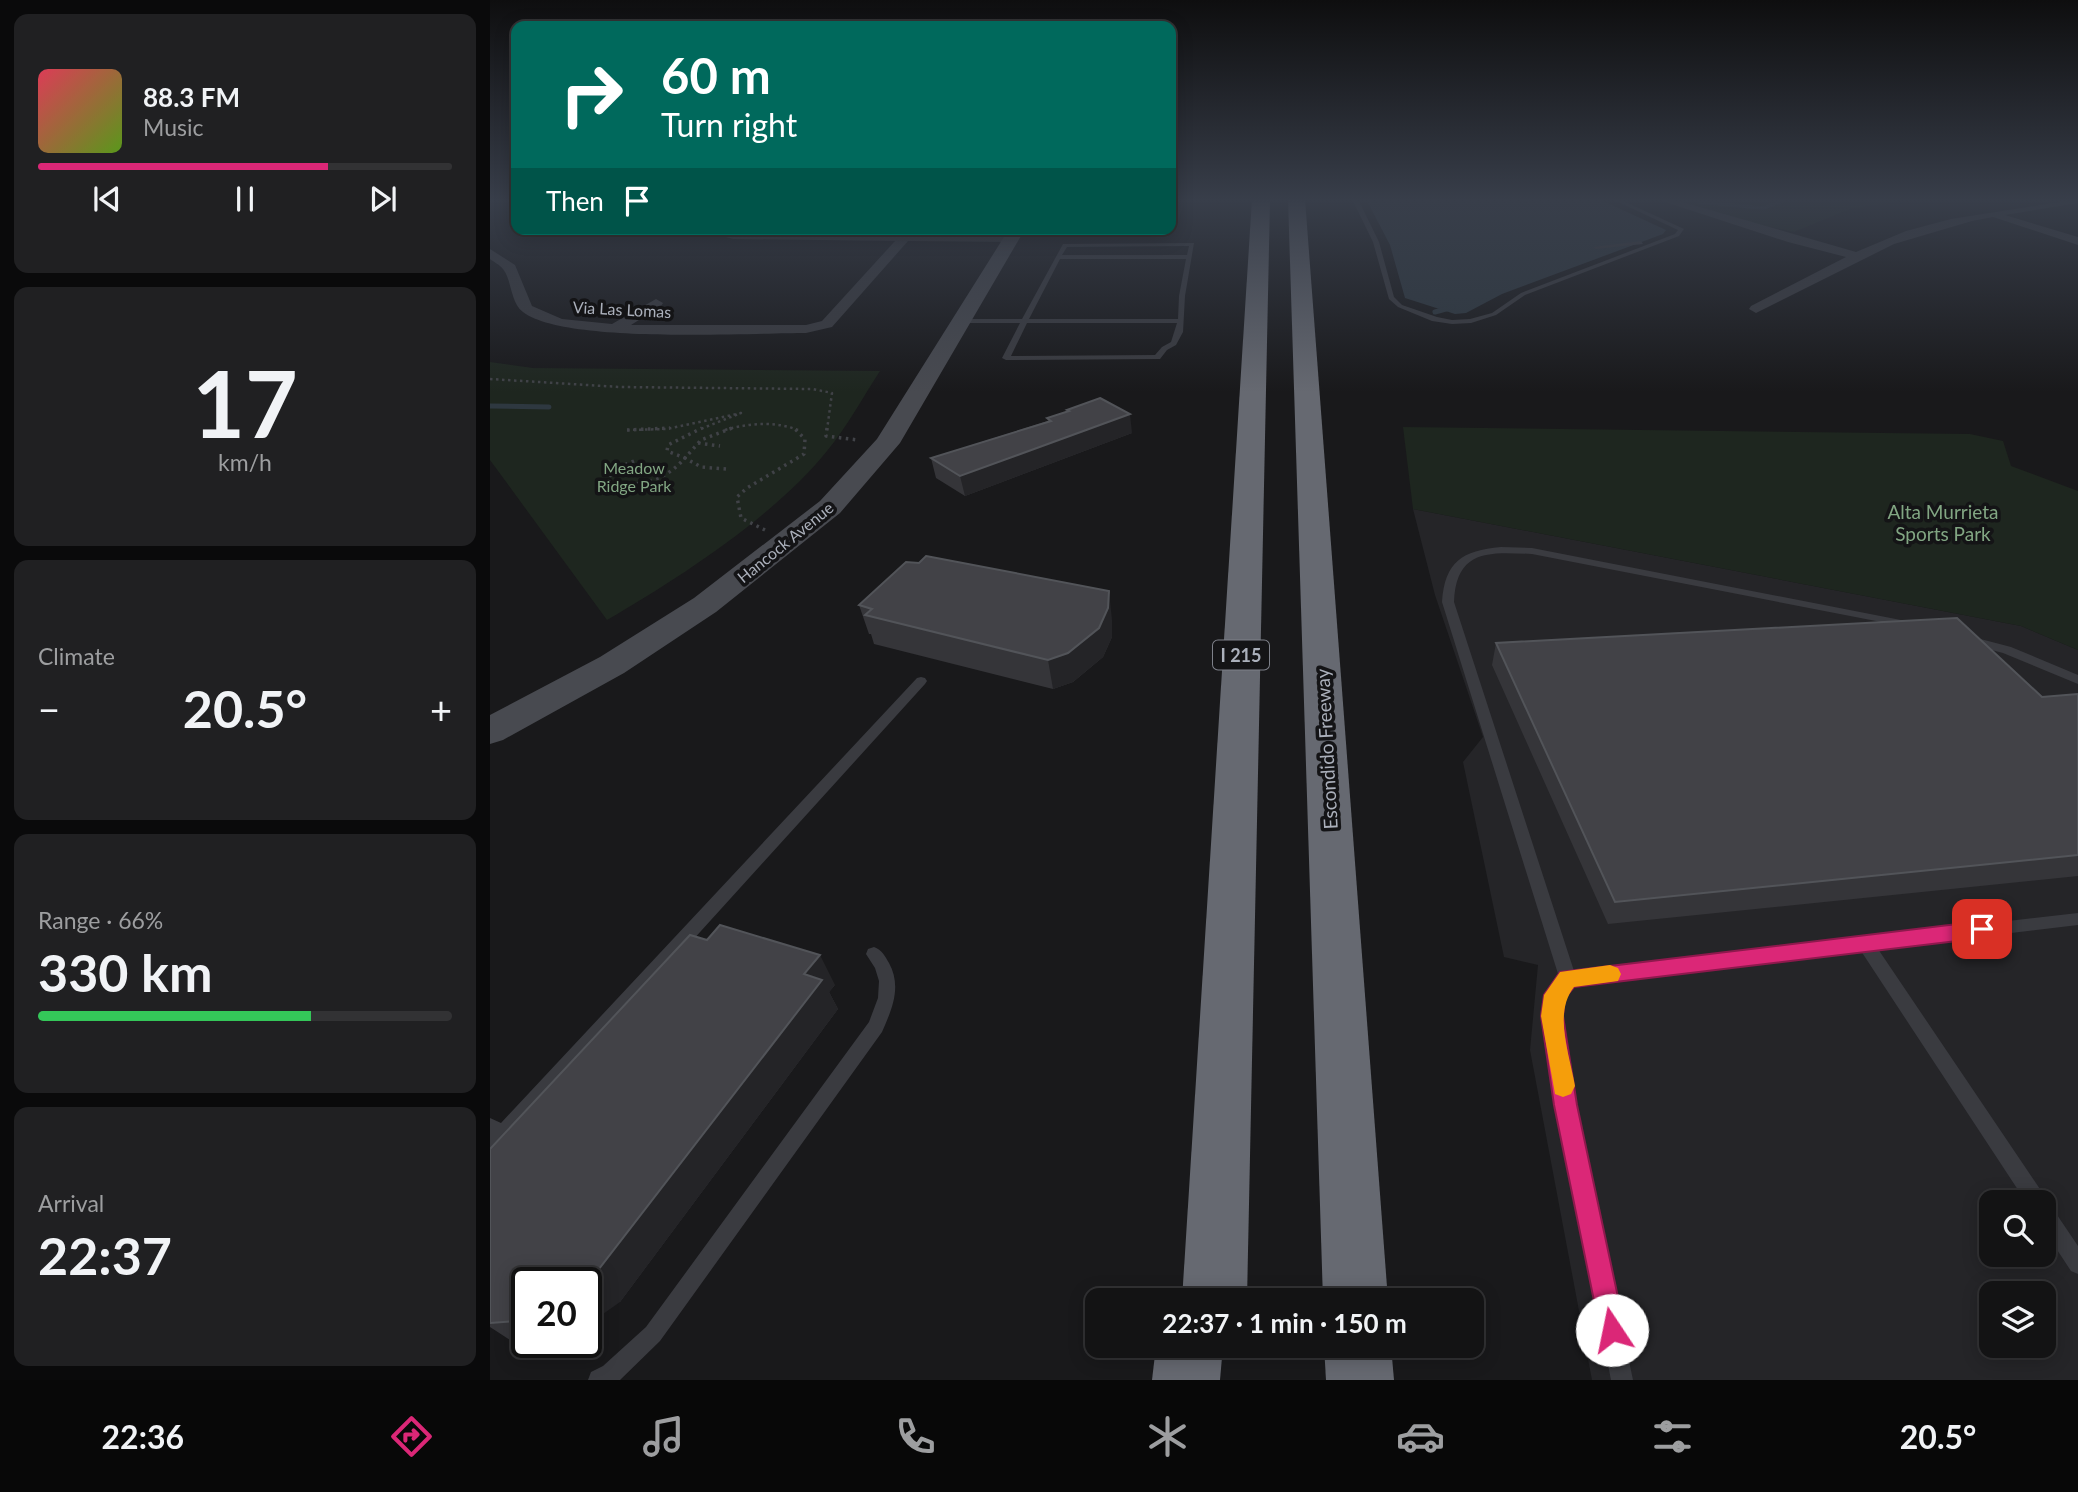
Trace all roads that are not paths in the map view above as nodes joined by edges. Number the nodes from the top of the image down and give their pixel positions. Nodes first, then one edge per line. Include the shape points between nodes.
1 (504, 263) edge
2 (882, 263) edge
3 (996, 263) edge
4 (1055, 263) edge
5 (1189, 263) edge
6 (1258, 263) edge
7 (1300, 263) edge
8 (1382, 263) edge
9 (1603, 263) edge
10 (1844, 263) edge
11 (656, 303) dead end
12 (1756, 309) dead end
13 (960, 321) junction
14 (1024, 321) junction
15 (1181, 321) junction
16 (615, 329) junction
17 (1918, 626) edge
18 (1956, 636) edge
19 (2078, 680) edge
20 (921, 681) dead end
21 (490, 731) edge
22 (2078, 919) edge
23 (1864, 942) junction
24 (874, 954) dead end
25 (1568, 979) junction
26 (1222, 1111) junction
27 (497, 1130) edge
28 (490, 1149) edge
29 (2029, 1190) edge
30 (2056, 1231) edge
31 (2078, 1264) edge
32 (1198, 1288) edge
33 (1215, 1288) edge
34 (1355, 1288) edge
35 (1189, 1358) edge
36 (1212, 1358) edge
37 (1359, 1358) edge
38 (599, 1380) edge
39 (1186, 1380) edge
40 (1211, 1380) edge
41 (1360, 1380) edge
42 (1622, 1380) edge

1 - 16 street, Via Las Lomas via 527,309 559,323
2 - 16 street, Via Las Lomas via 827,324 787,330
3 - 13 main road, Hancock Avenue
4 - 14 lane
5 - 15 lane
6 - 26 highway, I 215
7 - 34 highway, Escondido Freeway
8 - 9 lane via 1391,298 1400,306 1452,322 1494,314 1523,294
10 - 12 street
11 - 16 street
13 - 14 lane
13 - 21 main road, Hancock Avenue via 887,443 830,507 705,605
14 - 15 lane
14 - 15 lane via 1006,358 1157,357 1179,339
17 - 25 lane via 1532,551 1499,549 1472,555 1458,566 1447,581 1448,602
18 - 19 lane via 2007,650
20 - 27 lane
22 - 23 lane
23 - 25 lane
23 - 29 lane
24 - 38 lane via 889,977 889,992 876,1027 653,1334
25 - 42 lane via 1555,995 1552,1016
26 - 32 highway
26 - 33 highway, I 215
27 - 28 lane
30 - 31 lane
35 - 39 highway
36 - 40 highway
37 - 41 highway

